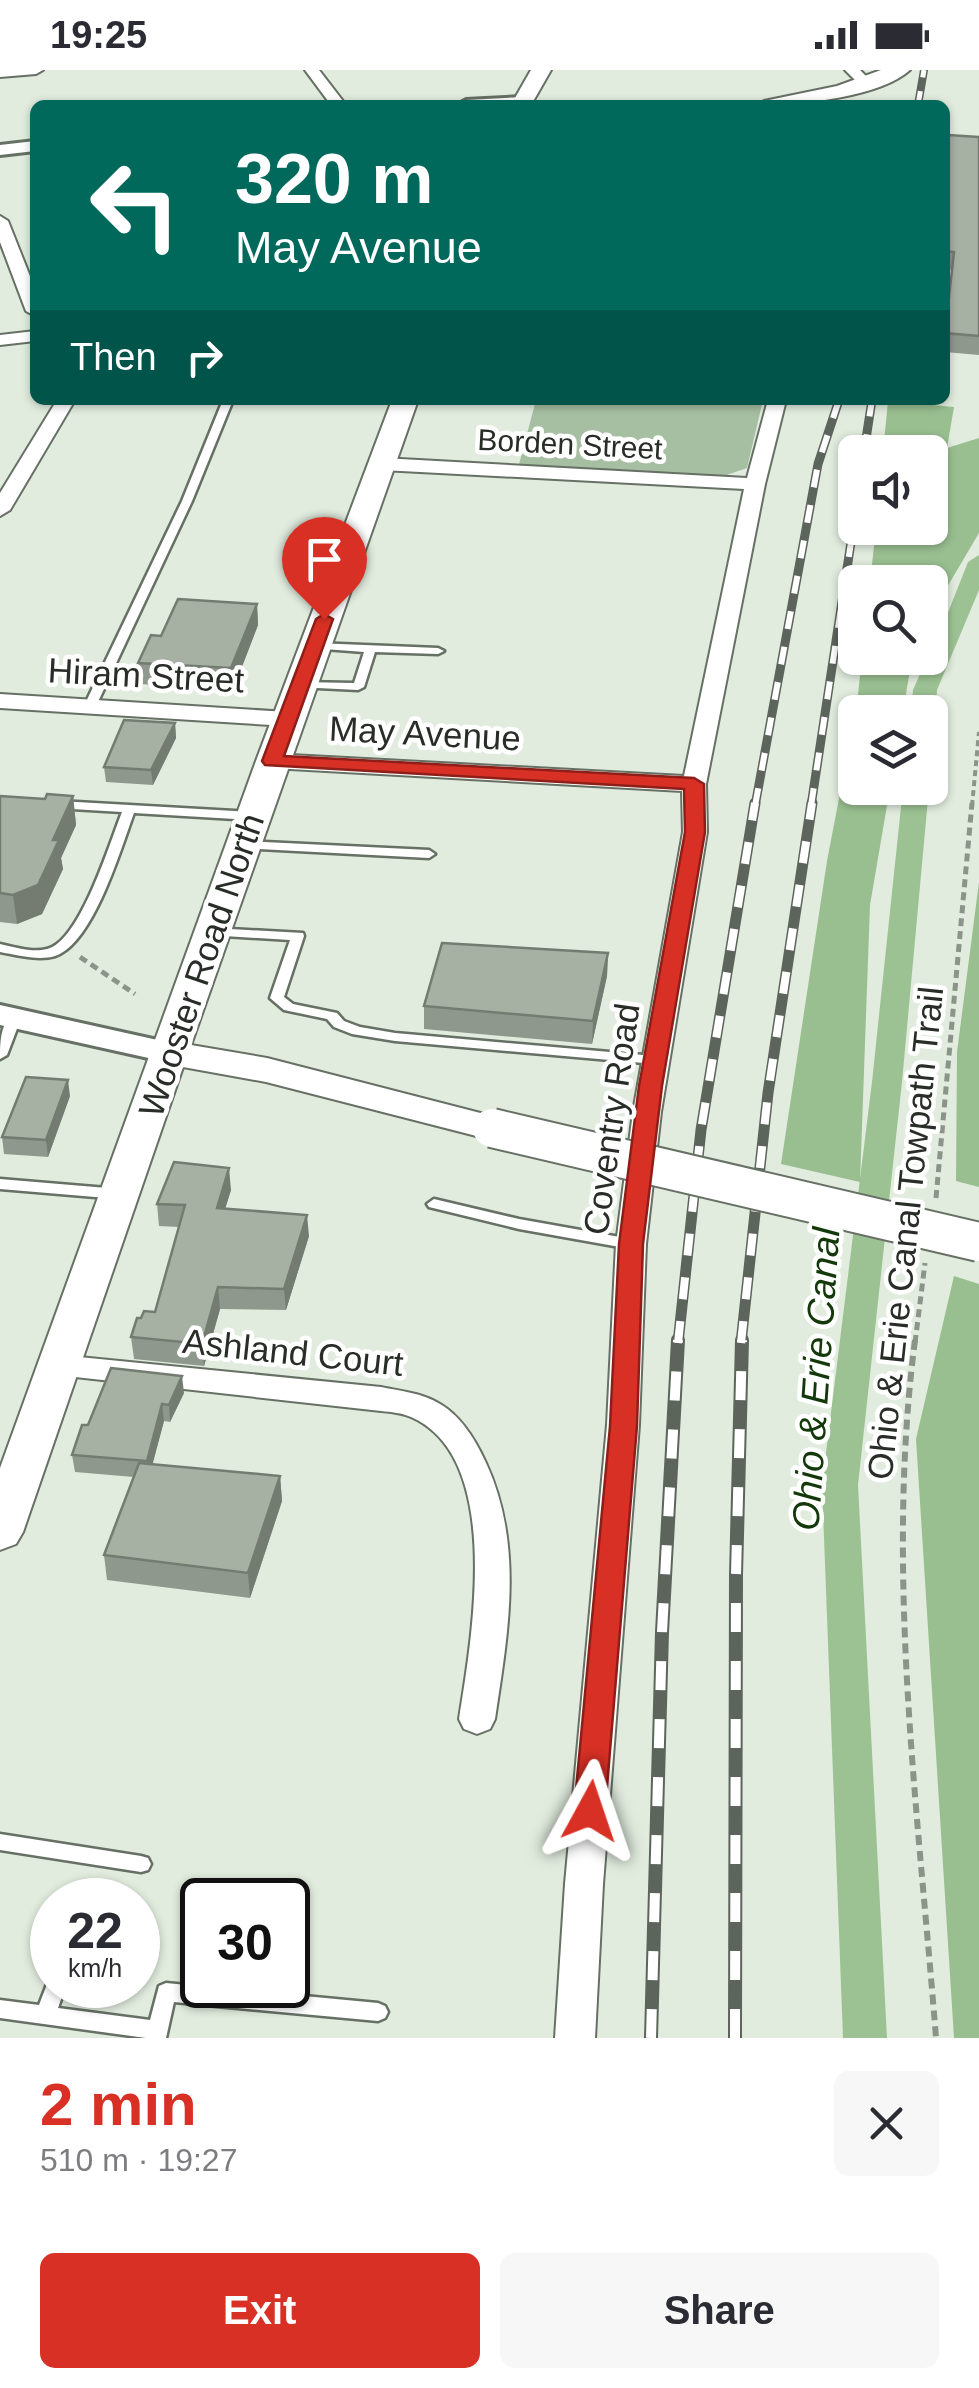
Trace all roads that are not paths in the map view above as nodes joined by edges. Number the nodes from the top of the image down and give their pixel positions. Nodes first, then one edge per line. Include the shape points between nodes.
1 (36, 70) edge
2 (312, 70) edge
3 (541, 70) edge
4 (900, 70) edge
5 (0, 73) edge
6 (859, 77) edge
7 (335, 100) edge
8 (524, 100) edge
9 (787, 100) edge
10 (30, 147) edge
11 (0, 150) edge
12 (7, 233) edge
13 (30, 297) edge
14 (30, 337) edge
15 (0, 340) edge
16 (63, 405) edge
17 (226, 405) edge
18 (403, 405) edge
19 (776, 405) edge
20 (382, 464) junction
21 (755, 484) junction
22 (0, 510) edge
23 (314, 646) junction
24 (371, 648) junction
25 (438, 651) dead end
26 (300, 686) junction
27 (0, 702) edge
28 (90, 706) junction
29 (288, 719) junction
30 (272, 761) junction
31 (694, 784) junction
32 (37, 804) edge
33 (128, 809) junction
34 (248, 831) junction
35 (429, 854) dead end
36 (212, 932) junction
37 (0, 948) edge
38 (7, 1017) edge
39 (171, 1053) junction
40 (0, 1056) edge
41 (655, 1060) junction
42 (0, 1184) edge
43 (120, 1194) junction
44 (434, 1204) dead end
45 (979, 1242) edge
46 (631, 1244) junction
47 (60, 1366) junction
48 (0, 1532) edge
49 (478, 1719) dead end
50 (0, 1842) edge
51 (141, 1864) dead end
52 (48, 2008) edge
53 (0, 2009) edge
54 (378, 2012) dead end
55 (46, 2015) junction
56 (157, 2034) edge
57 (575, 2038) edge

1 - 5 street
2 - 7 street
3 - 8 main road
4 - 6 main road
6 - 9 main road
10 - 11 street
12 - 13 street
14 - 15 street
16 - 22 street
17 - 28 lane
18 - 20 main road, Wooster Road North
19 - 21 street, Coventry Road
20 - 21 street, Borden Street
20 - 23 main road, Wooster Road North
21 - 31 street, Coventry Road
23 - 24 lane
23 - 26 main road, Wooster Road North
24 - 25 lane
24 - 26 lane via 358,687
26 - 29 main road, Wooster Road North
27 - 28 street, Hiram Street
28 - 29 street, Hiram Street
29 - 30 main road, Wooster Road North
30 - 31 street, May Avenue
30 - 34 main road, Wooster Road North
31 - 41 street, Coventry Road via 695,832
32 - 33 lane
33 - 34 lane
33 - 37 lane via 93,900 64,946 54,952
34 - 35 lane
34 - 36 main road, Wooster Road North
36 - 39 main road, Wooster Road North
36 - 41 lane via 298,936 277,998 357,1030
38 - 39 street
38 - 40 lane
39 - 43 main road, Wooster Road North
39 - 45 main road, bridge via 267,1070
41 - 46 street, Coventry Road
42 - 43 lane
43 - 47 main road, Wooster Road North
44 - 46 lane
46 - 57 street, Coventry Road via 624,1426
47 - 48 main road, Wooster Road North
47 - 49 street, Ashland Court via 380,1399 428,1410 459,1442 478,1476 495,1538
50 - 51 lane
52 - 55 lane
53 - 55 lane
54 - 56 lane via 166,1992
55 - 56 lane

